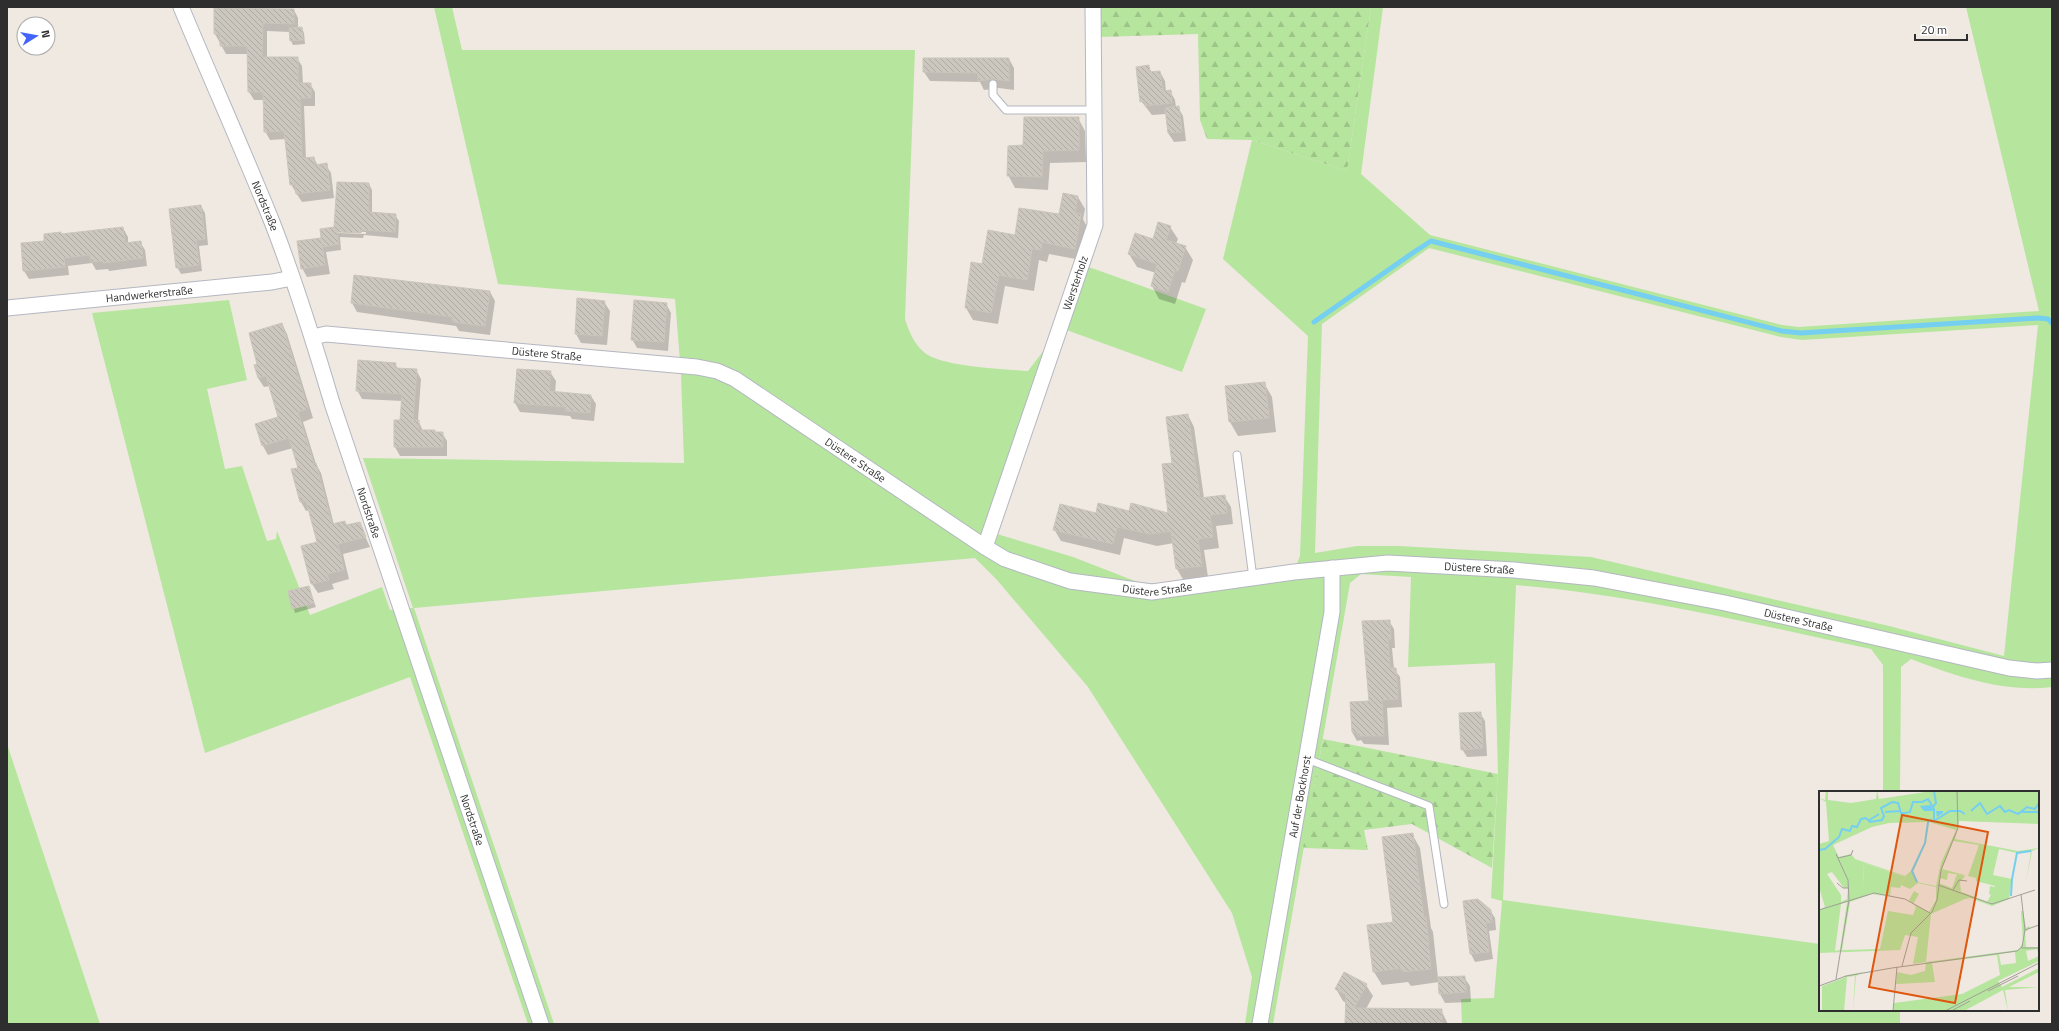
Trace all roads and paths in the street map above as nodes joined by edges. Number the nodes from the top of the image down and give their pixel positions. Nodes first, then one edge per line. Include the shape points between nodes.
1 (181, 7) edge
2 (1092, 7) edge
3 (993, 84) dead end
4 (1093, 110) junction
5 (292, 278) junction
6 (7, 308) edge
7 (313, 338) junction
8 (1237, 456) dead end
9 (985, 547) junction
10 (1332, 568) junction
11 (1253, 578) junction
12 (2052, 670) edge
13 (1307, 759) junction
14 (1444, 904) dead end
15 (541, 1024) edge
16 (1260, 1024) edge

1 - 5 street, Nordstraße via 272,223
2 - 4 street, Wersterholz
3 - 4 lane via 993,95 1006,110
4 - 9 street, Wersterholz via 1095,225
5 - 6 street, Handwerkerstraße
5 - 7 street, Nordstraße
7 - 9 street, Düstere Straße via 326,334 697,367 717,371 735,379
7 - 15 street, Nordstraße via 332,403
8 - 11 lane
9 - 11 street, Düstere Straße via 1005,559 1070,581 1152,592
10 - 11 street, Düstere Straße
10 - 12 street, Düstere Straße via 1403,563 1594,578 1725,603 2009,668
10 - 13 street, Auf der Bockhorst via 1332,612
13 - 14 lane via 1429,806
13 - 16 street, Auf der Bockhorst

